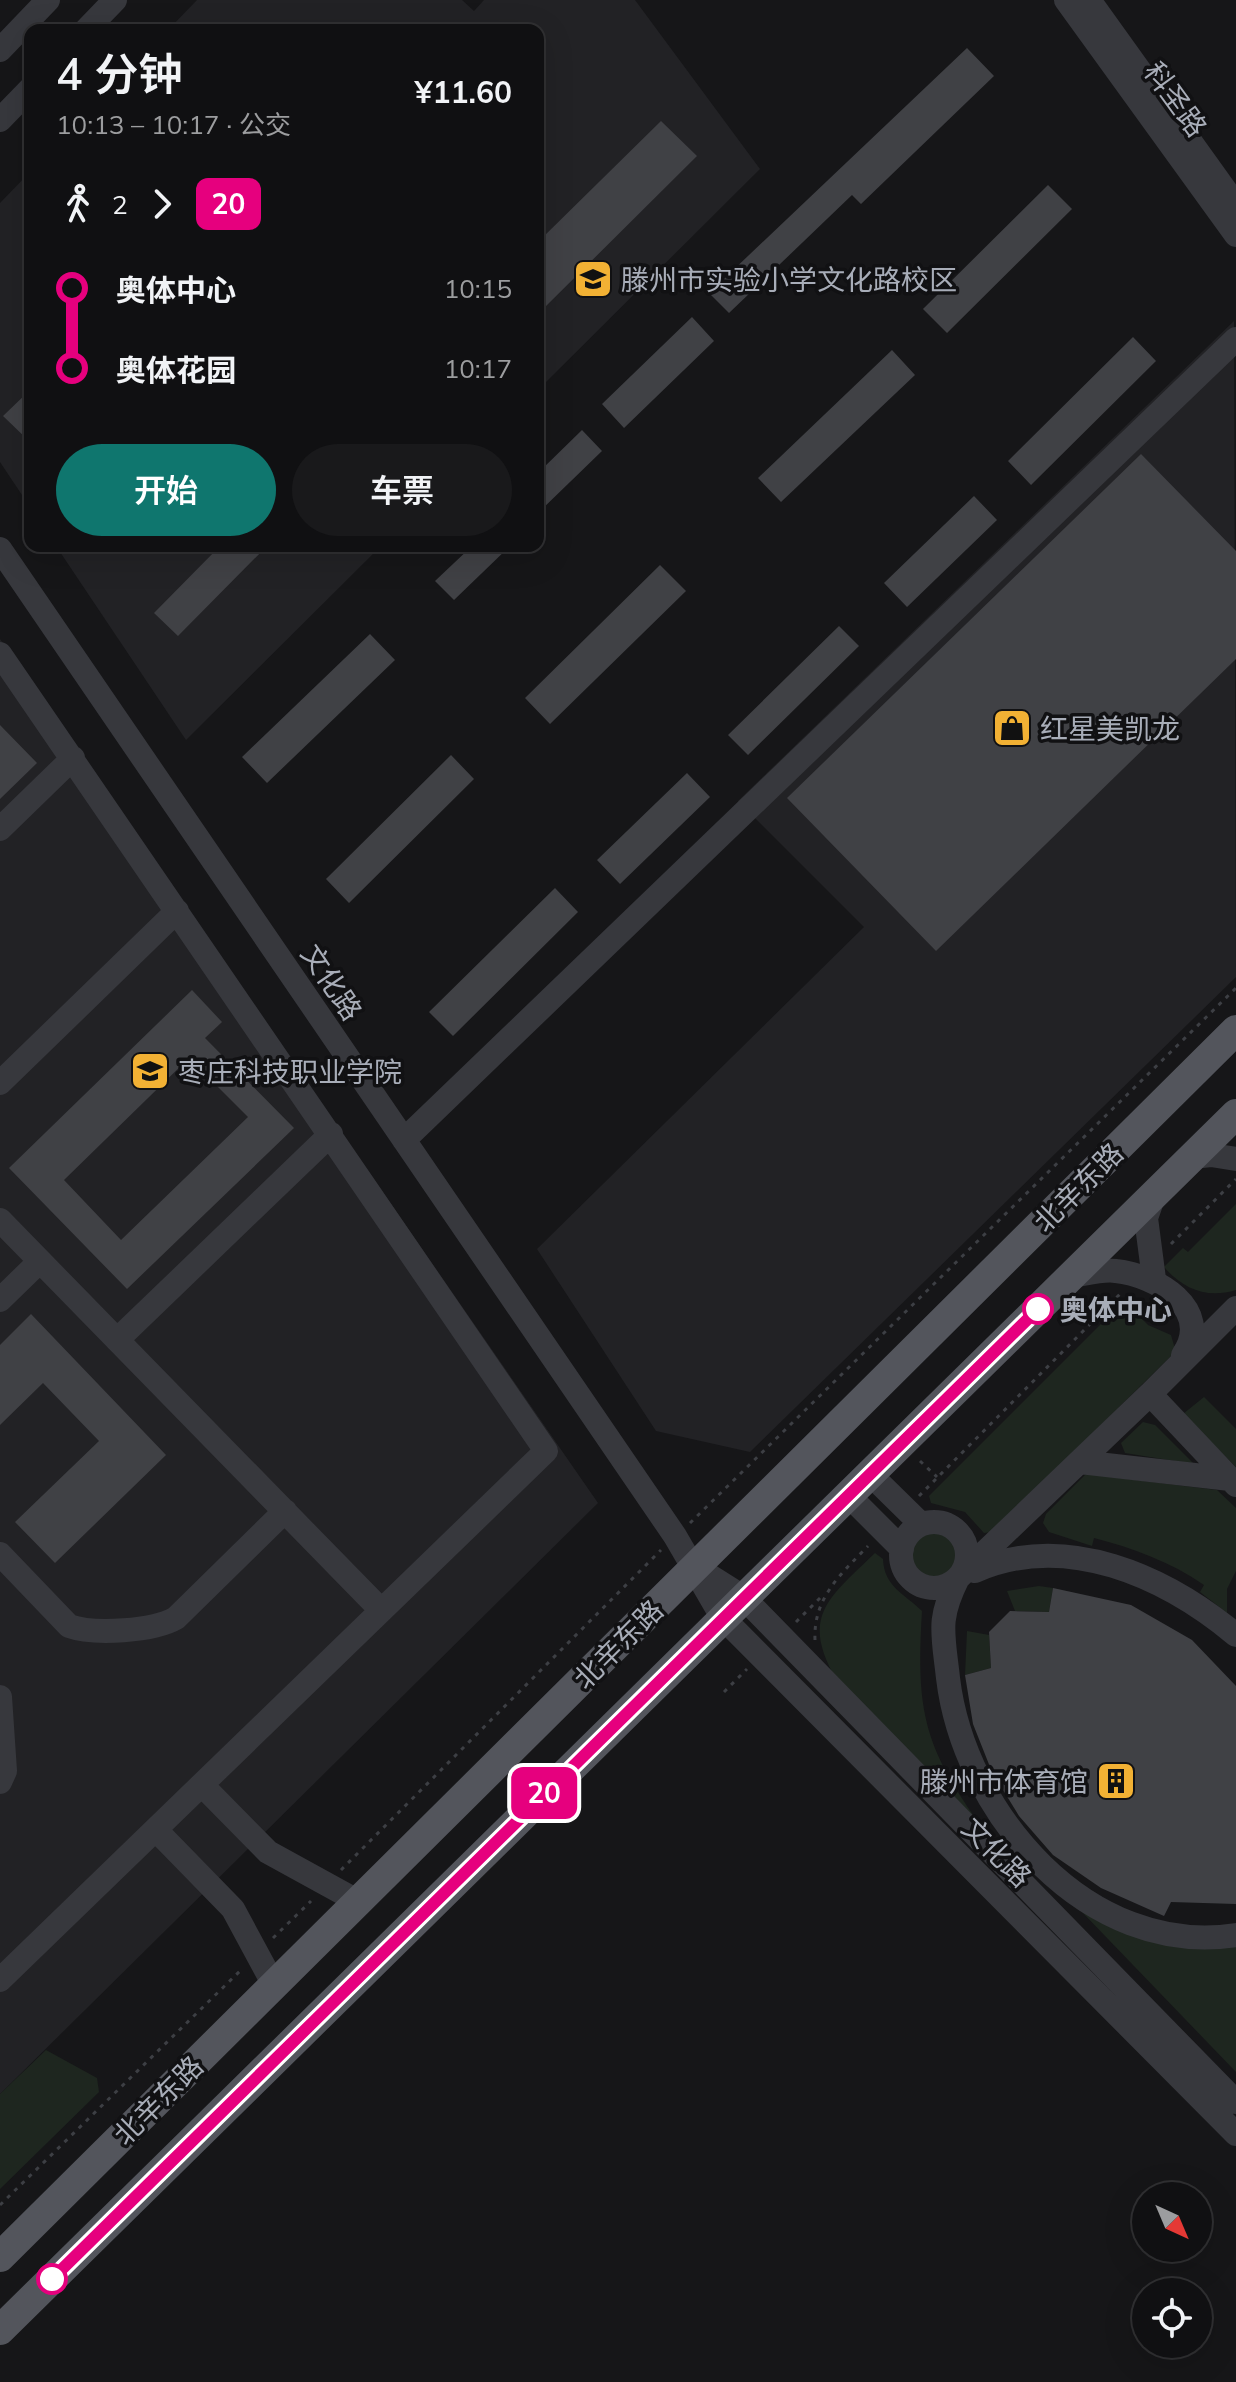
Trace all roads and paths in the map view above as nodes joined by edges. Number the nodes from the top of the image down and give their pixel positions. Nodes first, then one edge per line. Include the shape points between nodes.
1 (48, 0) edge
2 (115, 0) edge
3 (1066, 0) edge
4 (1089, 0) edge
5 (25, 24) edge
6 (92, 24) edge
7 (24, 25) edge
8 (0, 50) edge
9 (24, 95) edge
10 (0, 120) edge
11 (1236, 205) edge
12 (1236, 235) edge
13 (1236, 339) edge
14 (0, 549) edge
15 (2, 660) edge
16 (73, 758) junction
17 (0, 829) edge
18 (177, 911) junction
19 (1236, 988) edge
20 (1236, 1030) edge
21 (0, 1083) edge
22 (1236, 1114) edge
23 (331, 1134) junction
24 (404, 1140) junction
25 (1192, 1157) junction
26 (1236, 1159) edge
27 (1236, 1179) edge
28 (1154, 1195) junction
29 (0, 1220) edge
30 (40, 1261) junction
31 (1147, 1273) junction
32 (1072, 1276) junction
33 (0, 1300) edge
34 (1182, 1302) junction
35 (1236, 1305) edge
36 (117, 1340) junction
37 (1174, 1369) junction
38 (1150, 1394) junction
39 (1080, 1462) junction
40 (870, 1474) junction
41 (1233, 1482) edge
42 (848, 1495) junction
43 (285, 1511) junction
44 (913, 1517) junction
45 (1012, 1530) junction
46 (884, 1531) junction
47 (960, 1533) junction
48 (675, 1536) junction
49 (902, 1549) junction
50 (0, 1554) edge
51 (695, 1567) junction
52 (958, 1578) junction
53 (922, 1586) junction
54 (732, 1607) junction
55 (943, 1609) junction
56 (381, 1610) junction
57 (1236, 1635) edge
58 (816, 1644) dead end
59 (0, 1697) edge
60 (0, 1782) edge
61 (203, 1786) junction
62 (157, 1831) junction
63 (327, 1885) junction
64 (359, 1902) junction
65 (1236, 1935) edge
66 (257, 1955) junction
67 (0, 1980) edge
68 (274, 1985) junction
69 (1236, 2102) edge
70 (1236, 2134) edge
71 (0, 2205) edge
72 (0, 2257) edge
73 (0, 2330) edge

1 - 5 street
2 - 6 street
3 - 12 street, 科圣路
4 - 11 street, 科圣路
7 - 8 street
9 - 10 street
13 - 24 street
14 - 24 street, 文化路
15 - 16 street
16 - 17 street
16 - 18 street
18 - 21 street
18 - 23 street
19 - 48 path
20 - 51 main road, 北辛东路
22 - 25 main road, 北辛东路
23 - 36 street
23 - 56 street via 546,1451
24 - 48 street, 文化路
25 - 26 street
25 - 28 main road, 北辛东路
27 - 31 path
28 - 31 street via 1146,1218
28 - 32 main road, 北辛东路
29 - 30 street
30 - 33 street
30 - 36 street
31 - 32 street via 1112,1270
31 - 34 street
31 - 44 path
32 - 40 main road, 北辛东路
34 - 35 street via 1202,1310
34 - 37 street via 1193,1337
35 - 37 street
36 - 43 street
37 - 38 street
38 - 39 street
38 - 41 street
39 - 41 street
39 - 45 street
40 - 42 main road, 北辛东路
40 - 44 street
42 - 46 street
42 - 54 main road, 北辛东路
43 - 50 street via 162,1626 82,1631 69,1626
43 - 56 street
44 - 47 street
44 - 49 street
45 - 47 street via 980,1543
45 - 52 street
46 - 49 street
46 - 58 path via 827,1591 816,1615
47 - 52 street via 968,1553
48 - 51 street, 文化路
48 - 63 path
49 - 53 street via 905,1571
51 - 54 street, 文化路
51 - 64 main road, 北辛东路
52 - 53 street via 944,1587
52 - 55 street
52 - 57 street via 998,1560 1070,1556 1166,1585
53 - 55 street
54 - 69 street, 文化路
54 - 70 street, 文化路
54 - 73 main road, 北辛东路
55 - 65 street via 955,1721 985,1793 1024,1847 1049,1872 1114,1915 1150,1930
56 - 61 street
59 - 60 street via 5,1771
61 - 62 street
61 - 63 street via 268,1852
62 - 66 street via 233,1909
62 - 67 street
63 - 64 street
63 - 66 path
64 - 68 main road, 北辛东路
66 - 68 street
66 - 71 path
68 - 72 main road, 北辛东路

